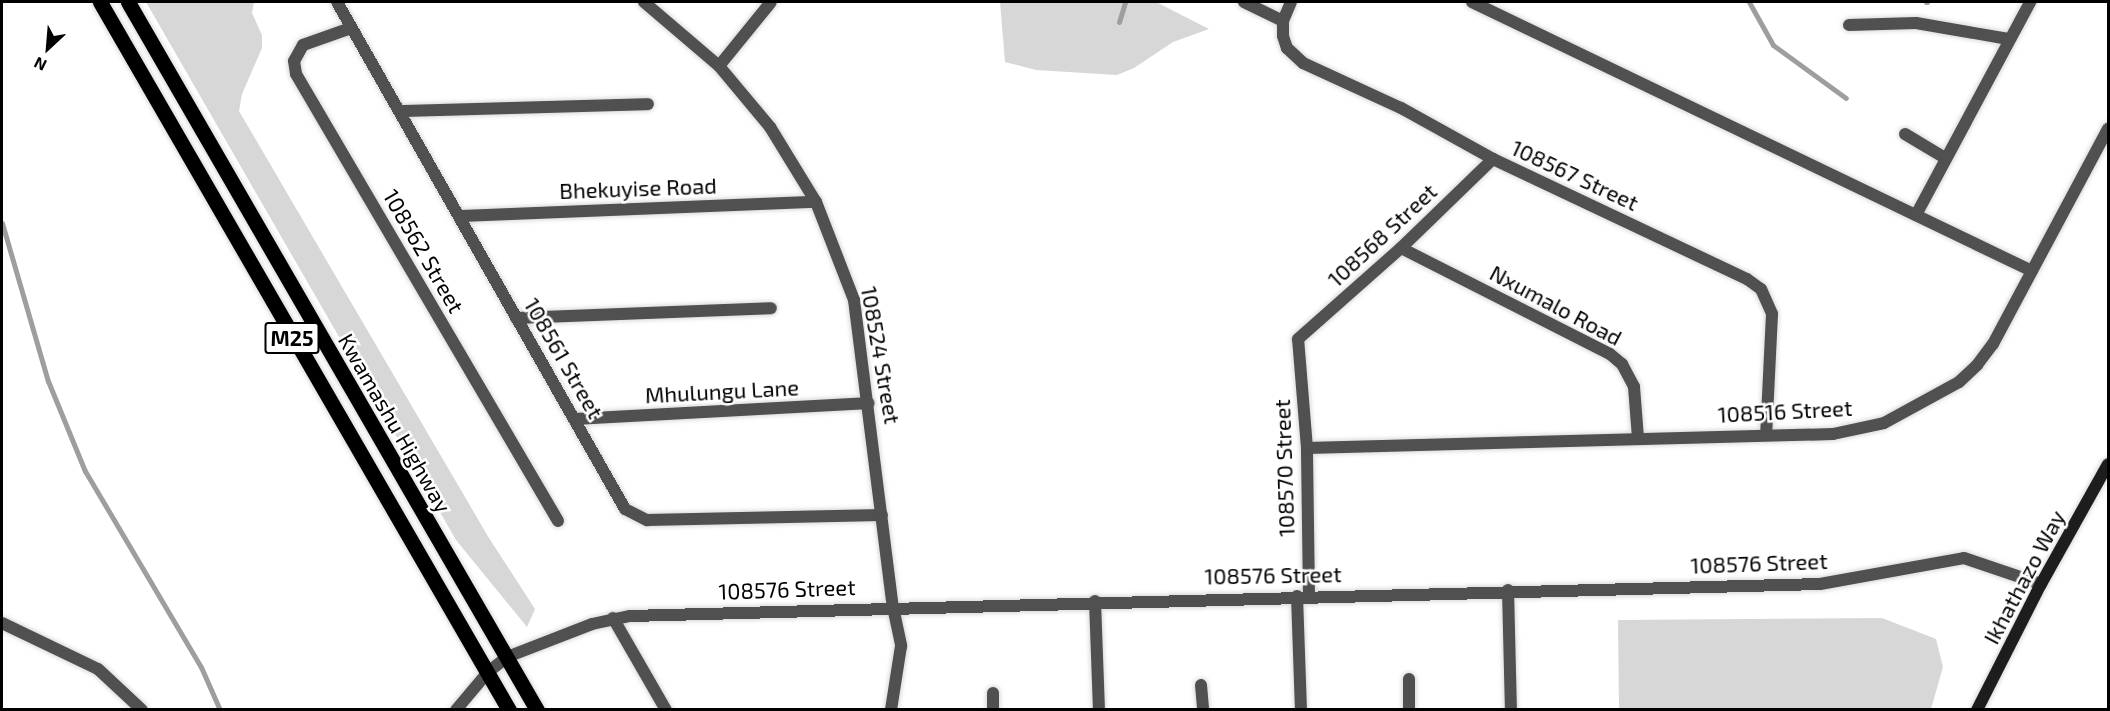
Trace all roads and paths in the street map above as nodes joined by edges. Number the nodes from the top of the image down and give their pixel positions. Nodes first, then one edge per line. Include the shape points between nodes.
1 (100, 2) edge
2 (128, 2) edge
3 (337, 2) edge
4 (644, 2) edge
5 (771, 2) edge
6 (1244, 2) edge
7 (1292, 2) edge
8 (1472, 2) edge
9 (2030, 2) edge
10 (1283, 21) junction
11 (1849, 25) dead end
12 (351, 28) junction
13 (2010, 39) junction
14 (719, 66) junction
15 (648, 104) dead end
16 (401, 111) junction
17 (2109, 129) edge
18 (1905, 134) dead end
19 (1945, 158) junction
20 (1492, 159) junction
21 (816, 202) junction
22 (1916, 215) junction
23 (461, 216) junction
24 (1401, 248) junction
25 (2032, 271) junction
26 (771, 308) dead end
27 (516, 318) junction
28 (1298, 339) joint
29 (869, 403) junction
30 (576, 418) junction
31 (1766, 435) junction
32 (1638, 438) junction
33 (1307, 448) junction
34 (2109, 464) edge
35 (882, 515) junction
36 (558, 521) dead end
37 (2041, 584) junction
38 (1508, 590) junction
39 (1303, 596) junction
40 (1095, 601) junction
41 (893, 607) junction
42 (613, 618) junction
43 (2, 623) edge
44 (507, 657) junction
45 (488, 672) junction
46 (1409, 679) dead end
47 (1201, 685) dead end
48 (993, 693) dead end
49 (142, 710) edge
50 (456, 710) edge
51 (509, 710) edge
52 (537, 710) edge
53 (666, 710) edge
54 (891, 710) edge
55 (993, 710) edge
56 (1099, 710) edge
57 (1203, 710) edge
58 (1301, 710) edge
59 (1409, 710) edge
60 (1511, 710) edge
61 (1977, 710) edge

1 - 45 main road, Kwamashu Highway / M25
2 - 44 main road, Kwamashu Highway / M25
3 - 12 street, 108561 Street
4 - 14 street, 108524 Street
5 - 14 street
6 - 10 street
7 - 10 street
8 - 22 street
9 - 13 street
10 - 20 street, 108567 Street via 1287,48 1303,63 1401,108
11 - 13 street via 1916,23
12 - 16 street, 108561 Street
12 - 36 street, 108562 Street via 303,45 294,61 296,74
13 - 19 street
14 - 21 street, 108524 Street via 770,127
15 - 16 street
16 - 23 street, 108561 Street
17 - 25 street, 108516 Street
18 - 19 street
19 - 22 street
20 - 24 street, 108568 Street
20 - 31 street, 108567 Street via 1761,289 1772,314
21 - 23 street, Bhekuyise Road
21 - 29 street, 108524 Street via 854,300
22 - 25 street
23 - 27 street, 108561 Street
24 - 28 street, 108568 Street
24 - 32 street, Nxumalo Road via 1622,364 1634,387
25 - 31 street, 108516 Street via 1993,344 1959,382 1884,423 1859,430
26 - 27 street
27 - 30 street, 108561 Street
28 - 33 street, 108570 Street
29 - 30 street, Mhulungu Lane
29 - 35 street, 108524 Street
30 - 35 street, 108561 Street via 616,495 625,509 638,518
31 - 32 street, 108516 Street
32 - 33 street, 108516 Street
33 - 39 street, 108570 Street
34 - 37 street, Ikhathazo Way
35 - 41 street, 108524 Street
37 - 38 street, 108576 Street via 1964,558 1820,584
37 - 61 street, Ikhathazo Way
38 - 39 street, 108576 Street
38 - 60 street
39 - 40 street, 108576 Street
39 - 58 street, 108570 Street
40 - 41 street, 108576 Street
40 - 56 street
41 - 42 street, 108576 Street
41 - 54 street, 108524 Street via 901,646
42 - 44 street, 108576 Street
42 - 53 street
43 - 49 street via 98,669
44 - 45 street, 108576 Street
44 - 52 main road, Kwamashu Highway / M25
45 - 50 street, 108576 Street
45 - 51 main road, Kwamashu Highway / M25
46 - 59 street
47 - 57 street
48 - 55 street

